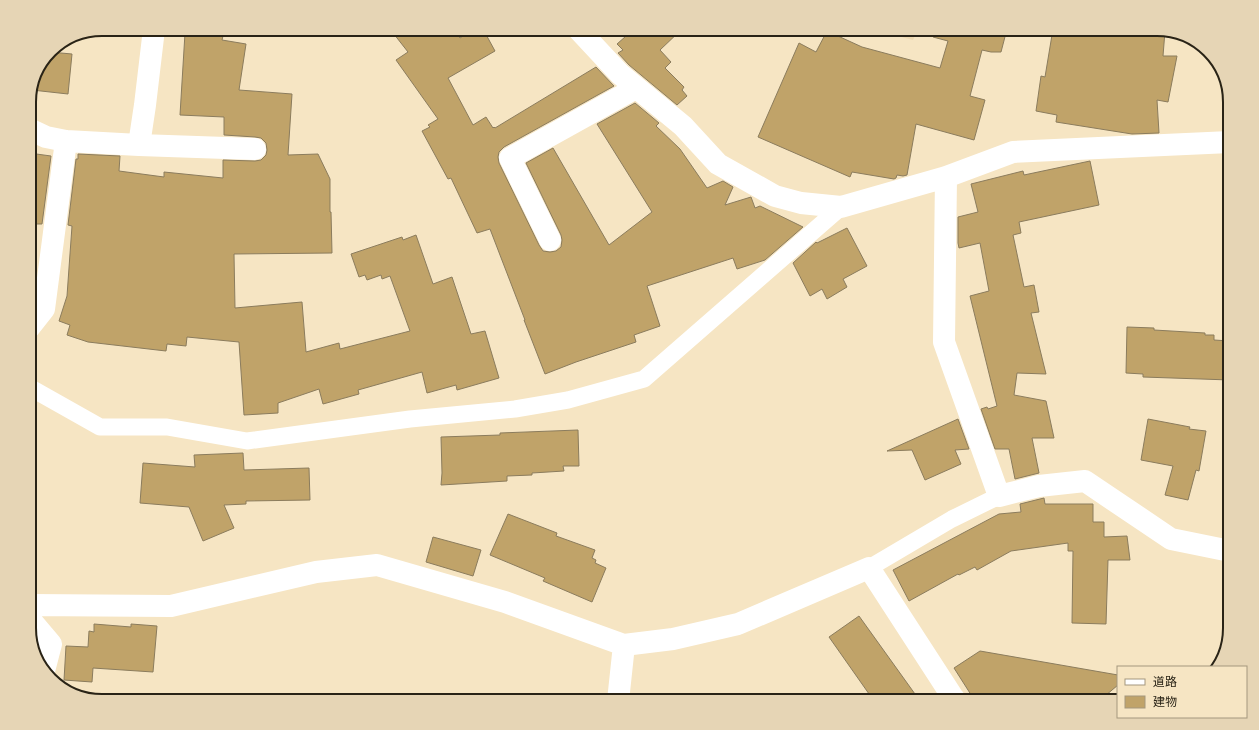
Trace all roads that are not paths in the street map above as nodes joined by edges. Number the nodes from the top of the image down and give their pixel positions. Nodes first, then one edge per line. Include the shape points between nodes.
1 (153, 36) edge
2 (585, 36) edge
3 (636, 88) junction
4 (36, 132) edge
5 (66, 141) junction
6 (1223, 142) edge
7 (139, 144) junction
8 (255, 150) dead end
9 (946, 177) junction
10 (841, 207) junction
11 (550, 240) dead end
12 (36, 319) edge
13 (36, 391) edge
14 (999, 496) junction
15 (1223, 550) edge
16 (869, 568) junction
17 (36, 605) edge
18 (36, 626) edge
19 (624, 645) junction
20 (46, 663) edge
21 (619, 694) edge
22 (951, 694) edge

1 - 7 street
2 - 3 street
3 - 10 street via 683,126 718,164 775,196 801,203
3 - 11 street via 510,158
4 - 5 street
5 - 7 street
5 - 12 street via 44,309
6 - 9 street via 1013,152
7 - 8 street
9 - 10 street
9 - 14 street via 944,342
10 - 13 lane via 644,380 568,400 515,409 410,419 247,441 167,427 100,427
14 - 15 street via 1039,486 1086,481 1171,539
14 - 16 lane via 952,519
16 - 19 street via 738,624 673,639
16 - 22 street
17 - 19 street via 171,606 316,572 377,565 505,602
18 - 20 street via 51,644
19 - 21 street

